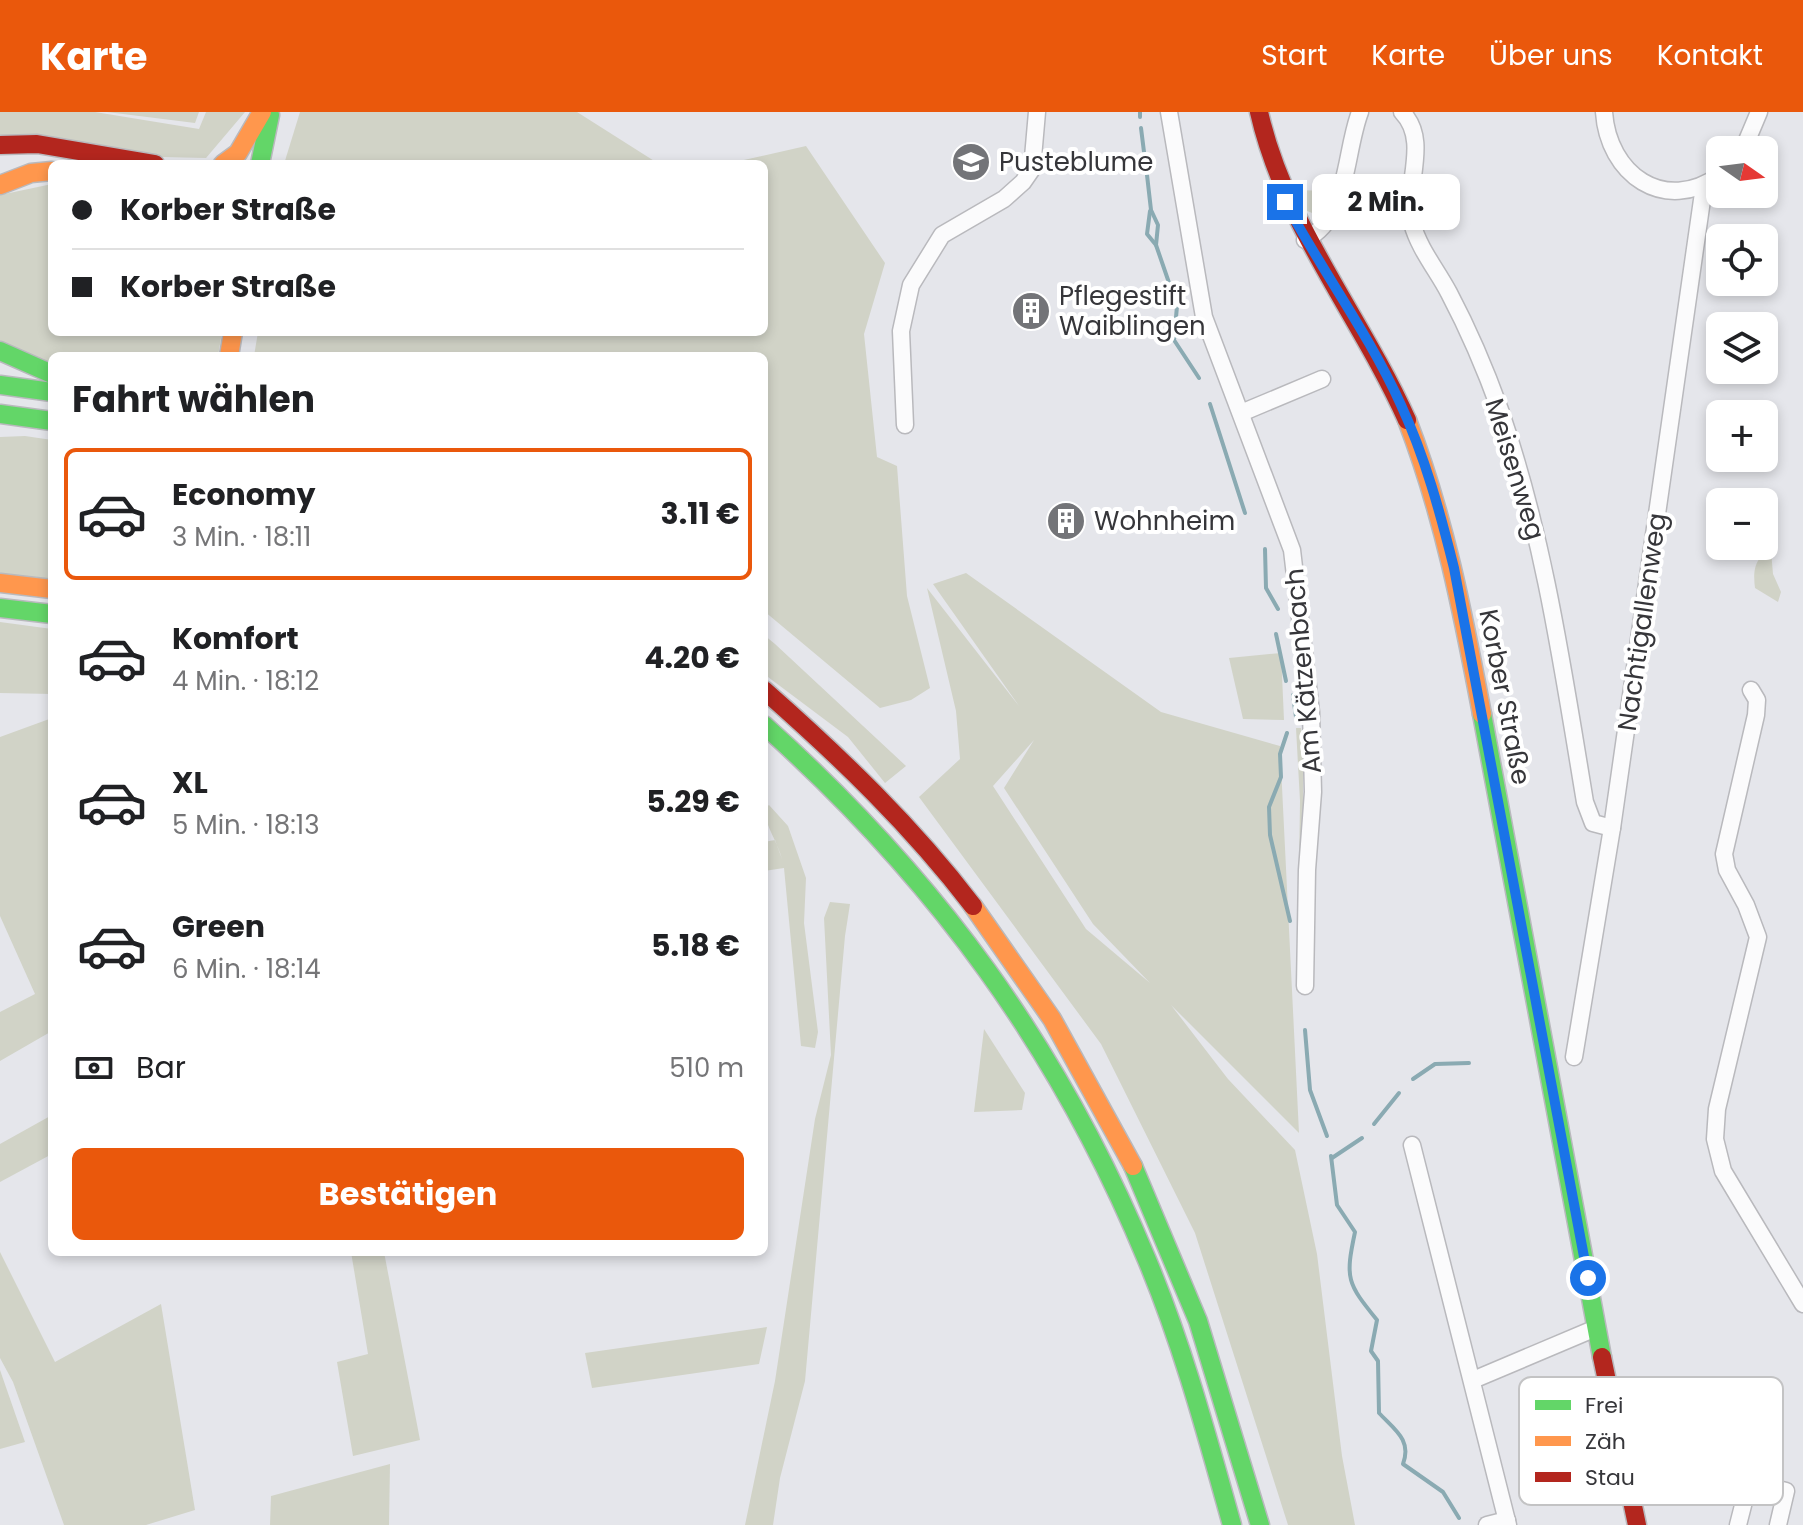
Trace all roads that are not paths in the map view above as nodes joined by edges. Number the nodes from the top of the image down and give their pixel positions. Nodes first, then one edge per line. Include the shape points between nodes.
1 (262, 112) edge
2 (271, 112) edge
3 (1037, 112) edge
4 (1169, 112) edge
5 (1259, 112) edge
6 (1360, 112) edge
7 (1402, 112) edge
8 (1604, 112) edge
9 (1759, 112) edge
10 (1749, 136) edge
11 (0, 145) edge
12 (133, 160) edge
13 (228, 160) edge
14 (261, 160) edge
15 (48, 171) edge
16 (0, 185) edge
17 (1704, 186) joint
18 (1305, 240) junction
19 (0, 351) edge
20 (48, 372) edge
21 (1322, 379) dead end
22 (0, 385) edge
23 (48, 391) edge
24 (1241, 413) junction
25 (0, 414) edge
26 (48, 420) edge
27 (905, 425) dead end
28 (48, 427) edge
29 (0, 429) edge
30 (0, 583) edge
31 (48, 589) edge
32 (0, 608) edge
33 (48, 614) edge
34 (1751, 690) dead end
35 (768, 694) edge
36 (768, 729) edge
37 (1612, 828) junction
38 (1305, 986) dead end
39 (1574, 1057) dead end
40 (1412, 1145) dead end
41 (1803, 1304) edge
42 (1596, 1328) junction
43 (1606, 1377) edge
44 (1473, 1380) junction
45 (1633, 1505) edge
46 (1743, 1505) edge
47 (1783, 1505) edge
48 (1508, 1523) edge
49 (1232, 1525) edge
50 (1260, 1525) edge
51 (1487, 1525) edge
52 (1637, 1525) edge
53 (1738, 1525) edge
54 (1778, 1525) edge

1 - 13 main road
2 - 14 main road
3 - 27 street via 1032,169 1023,182 942,235 911,285 901,331
4 - 24 street, Am Kätzenbach via 1204,317
5 - 18 main road, Korber Straße via 1271,164
6 - 18 street via 1333,217 1320,233
7 - 37 street, Meisenweg via 1416,144 1411,221 1450,295 1529,498 1585,802 1593,823
8 - 17 street via 1609,145 1637,179 1662,190
9 - 10 street
11 - 12 main road via 52,145
15 - 16 main road
17 - 37 street, Nachtigallenweg
18 - 42 main road, Korber Straße via 1365,335 1400,403 1434,491 1454,568
19 - 20 main road
21 - 24 street
22 - 23 main road
24 - 38 street, Am Kätzenbach via 1292,550 1311,712
25 - 26 main road
28 - 29 main road
30 - 31 main road
32 - 33 main road
34 - 41 street via 1756,715 1724,854 1758,937 1717,1109 1715,1139 1723,1171
35 - 50 main road via 864,779 959,885 1048,1007 1094,1084 1173,1256 1226,1406
36 - 49 main road via 844,797 941,905 1024,1019 1071,1098 1153,1276
37 - 39 street, Nachtigallenweg
40 - 44 street
42 - 43 main road, Korber Straße
42 - 44 street
44 - 48 street
45 - 52 main road, Korber Straße
46 - 53 street
47 - 54 street
48 - 51 street

